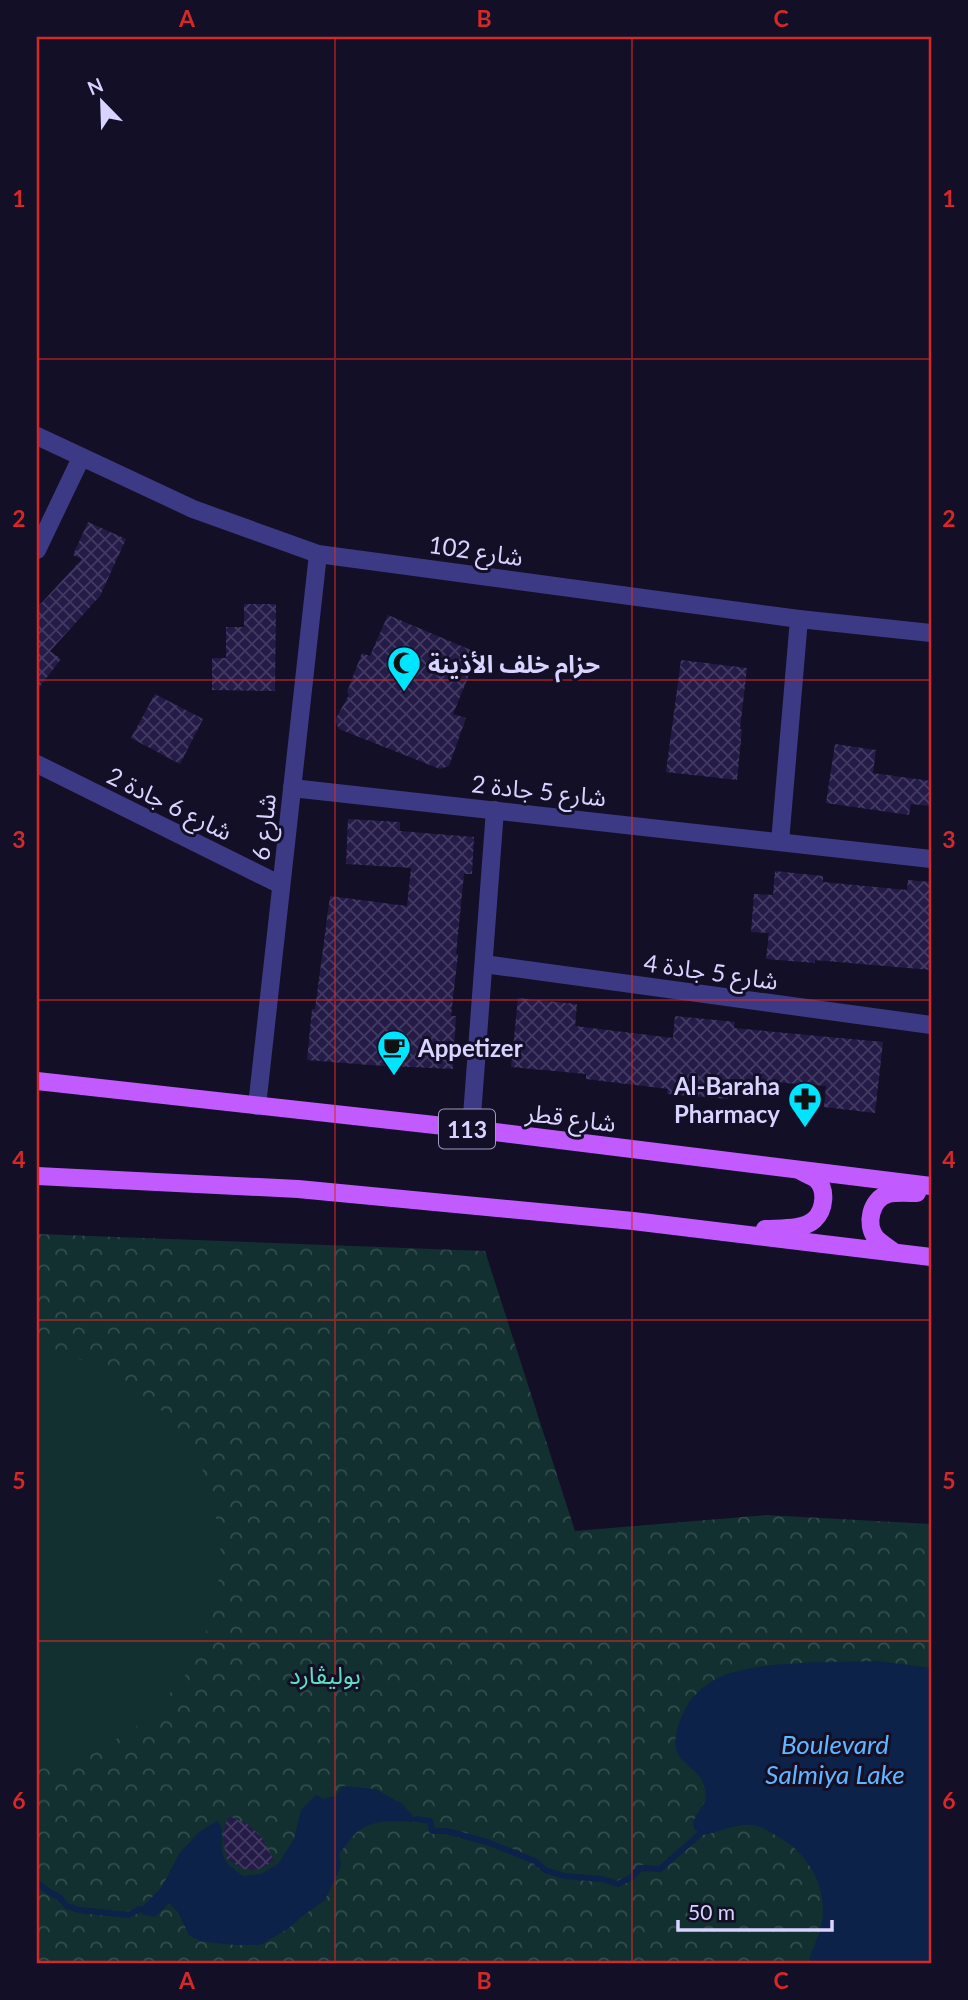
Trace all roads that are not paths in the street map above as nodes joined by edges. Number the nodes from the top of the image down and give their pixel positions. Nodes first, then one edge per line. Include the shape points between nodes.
1 (37, 436) edge
2 (81, 458) junction
3 (37, 550) edge
4 (318, 554) junction
5 (799, 619) junction
6 (931, 633) edge
7 (37, 764) edge
8 (292, 788) junction
9 (495, 810) junction
10 (780, 842) junction
11 (931, 859) edge
12 (281, 885) junction
13 (484, 964) junction
14 (931, 1025) edge
15 (37, 1081) edge
16 (257, 1106) junction
17 (471, 1129) junction
18 (800, 1171) junction
19 (37, 1176) edge
20 (931, 1186) edge
21 (931, 1193) edge
22 (730, 1233) junction
23 (895, 1253) junction
24 (931, 1257) edge

1 - 2 street, شارع 102
2 - 3 street
2 - 4 street, شارع 102 via 193,509
4 - 5 street, شارع 102
4 - 8 street, شارع 6
5 - 6 street, شارع 102
5 - 10 street
7 - 12 street, شارع 6 جادة 2
8 - 9 street, شارع 5 جادة 2
8 - 12 street, شارع 6
9 - 10 street, شارع 5 جادة 2
9 - 13 street
10 - 11 street, شارع 5 جادة 2
12 - 16 street, شارع 6
13 - 14 street, شارع 5 جادة 4
13 - 17 street
15 - 16 main road, شارع قطر / 113
16 - 17 main road, شارع قطر / 113
17 - 18 main road, شارع قطر / 113
18 - 20 main road, شارع قطر / 113
18 - 22 main road via 817,1180 823,1194 822,1208 814,1220 800,1226
19 - 22 main road via 298,1189
21 - 23 main road via 888,1194 872,1209 874,1236
22 - 23 main road
23 - 24 main road

